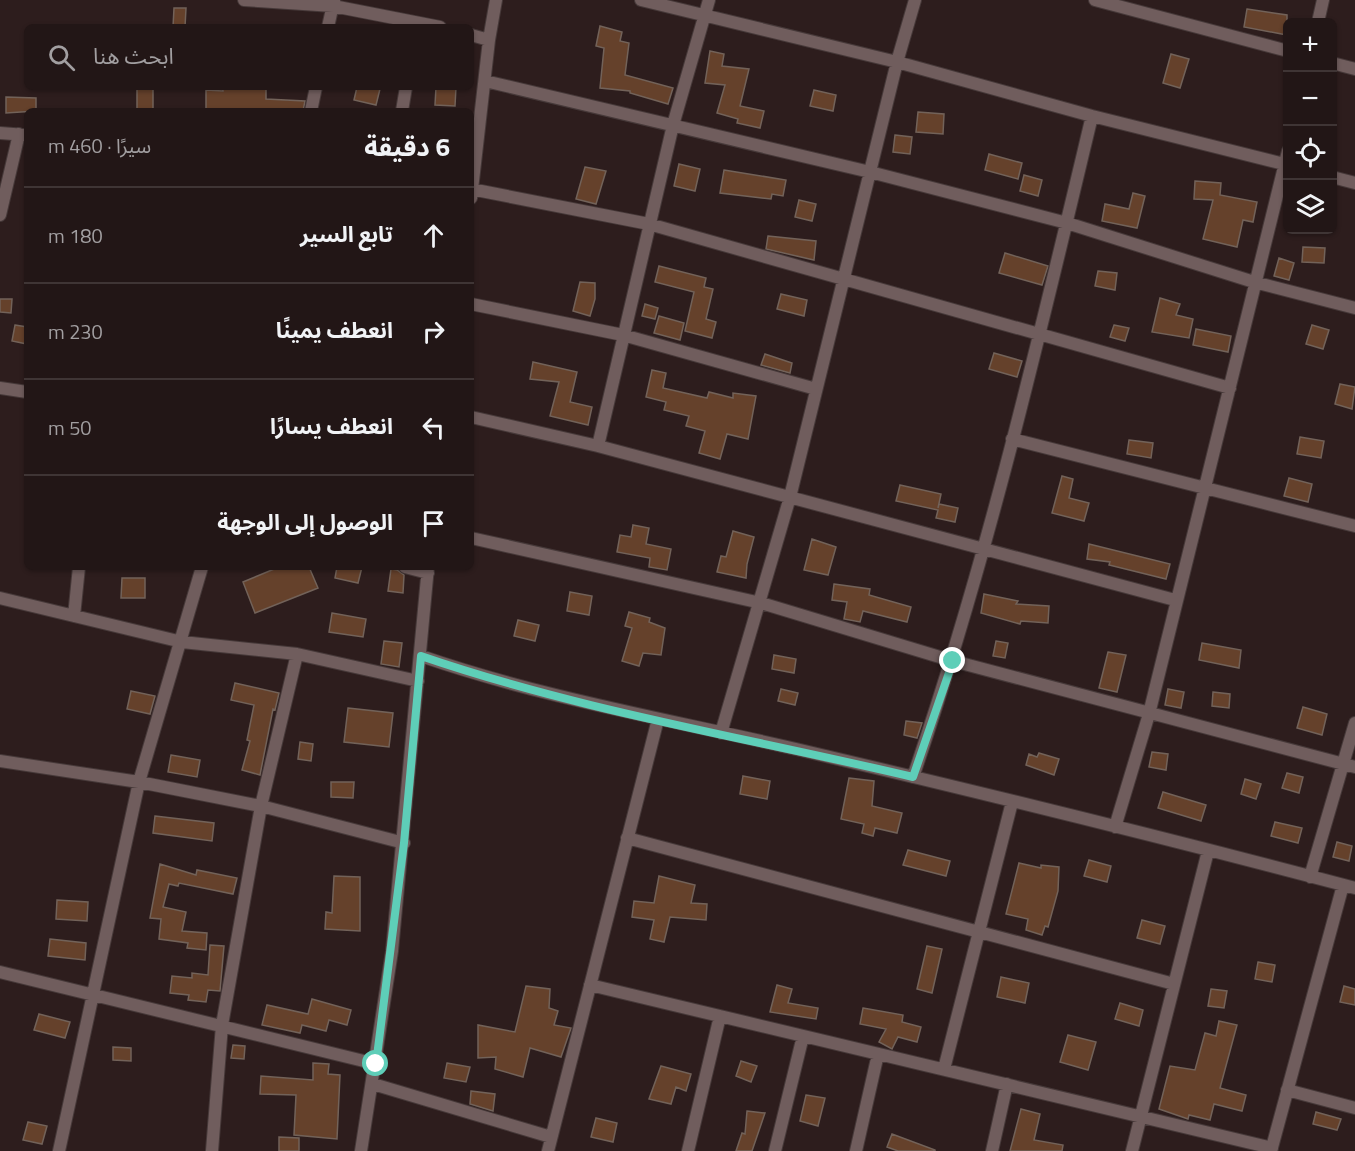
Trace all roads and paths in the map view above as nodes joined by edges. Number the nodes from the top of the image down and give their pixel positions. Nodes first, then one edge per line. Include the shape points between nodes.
1 (244, 0) edge
2 (496, 0) edge
3 (641, 0) edge
4 (709, 0) edge
5 (915, 0) edge
6 (1095, 0) edge
7 (1323, 0) edge
8 (333, 3) edge
9 (1127, 4) edge
10 (705, 16) junction
11 (1319, 18) edge
12 (329, 24) edge
13 (417, 24) edge
14 (474, 36) edge
15 (489, 40) junction
16 (1283, 50) edge
17 (897, 62) junction
18 (1337, 64) edge
19 (1355, 69) edge
20 (485, 81) junction
21 (315, 90) edge
22 (406, 90) edge
23 (312, 108) edge
24 (402, 108) edge
25 (1092, 116) junction
26 (673, 125) junction
27 (0, 133) edge
28 (23, 135) edge
29 (1283, 164) edge
30 (474, 168) edge
31 (870, 172) junction
32 (1283, 176) edge
33 (1337, 178) edge
34 (1355, 183) edge
35 (474, 193) edge
36 (0, 215) edge
37 (1066, 223) junction
38 (649, 224) junction
39 (843, 279) junction
40 (1254, 282) junction
41 (474, 305) edge
42 (1355, 308) edge
43 (1039, 333) junction
44 (622, 335) junction
45 (0, 388) edge
46 (1230, 388) junction
47 (816, 389) junction
48 (24, 392) edge
49 (474, 418) edge
50 (1012, 440) junction
51 (598, 446) junction
52 (1203, 487) junction
53 (789, 496) junction
54 (1355, 526) edge
55 (474, 539) edge
56 (984, 549) junction
57 (79, 570) edge
58 (201, 570) edge
59 (428, 570) edge
60 (0, 598) edge
61 (1175, 600) junction
62 (761, 603) junction
63 (74, 616) junction
64 (182, 642) junction
65 (297, 654) junction
66 (421, 656) junction
67 (953, 661) junction
68 (418, 681) junction
69 (1149, 714) junction
70 (658, 719) junction
71 (1355, 723) edge
72 (721, 733) junction
73 (0, 761) edge
74 (1350, 766) edge
75 (913, 777) junction
76 (139, 782) junction
77 (1012, 802) junction
78 (261, 806) junction
79 (1115, 827) junction
80 (627, 838) junction
81 (404, 843) junction
82 (1208, 851) junction
83 (1310, 877) junction
84 (1349, 887) edge
85 (979, 932) junction
86 (0, 972) edge
87 (1174, 984) junction
88 (590, 985) junction
89 (92, 994) junction
90 (720, 1016) junction
91 (222, 1025) junction
92 (803, 1036) junction
93 (878, 1054) junction
94 (376, 1064) junction
95 (944, 1069) junction
96 (373, 1084) junction
97 (1007, 1084) junction
98 (1287, 1090) junction
99 (1355, 1108) edge
100 (1140, 1116) junction
101 (551, 1137) junction
102 (1271, 1149) edge
103 (59, 1151) edge
104 (212, 1151) edge
105 (361, 1151) edge
106 (548, 1151) edge
107 (688, 1151) edge
108 (775, 1151) edge
109 (855, 1151) edge
110 (992, 1151) edge
111 (1132, 1151) edge

1 - 8 street
2 - 15 street
3 - 10 street
4 - 10 street
5 - 17 street
6 - 9 street
7 - 11 street
8 - 12 street
8 - 13 street
9 - 16 street
10 - 17 street
10 - 26 street
14 - 15 street
15 - 20 street
17 - 25 street
17 - 31 street
18 - 19 street
20 - 26 street
20 - 30 street
21 - 23 street
22 - 24 street
25 - 29 street
25 - 37 street
26 - 31 street
26 - 38 street
27 - 28 street
28 - 36 street
31 - 37 street
31 - 39 street
32 - 40 street
33 - 34 street
35 - 38 street
37 - 40 street
37 - 43 street
38 - 39 street
38 - 44 street
39 - 43 street
39 - 47 street
40 - 42 street
40 - 46 street
41 - 44 street
43 - 46 street
43 - 50 street
44 - 47 street
44 - 51 street
45 - 48 street
46 - 52 street
47 - 53 street
49 - 51 street
50 - 52 street
50 - 56 street
51 - 53 street
52 - 54 street
52 - 61 street
53 - 56 street
53 - 62 street
55 - 62 street
56 - 61 street
56 - 67 street
57 - 63 street
58 - 64 street
59 - 66 street
60 - 63 street
61 - 69 street
62 - 67 street
62 - 72 street
63 - 64 street
64 - 65 street
64 - 76 street
65 - 68 street
65 - 78 street
66 - 68 street
66 - 70 street via 478,675
67 - 69 street
67 - 75 street
68 - 81 street
69 - 74 street
69 - 79 street
70 - 72 street
70 - 80 street
71 - 74 street
72 - 75 street
73 - 76 street
74 - 83 street
75 - 77 street
76 - 78 street
76 - 89 street
77 - 79 street
77 - 85 street
78 - 81 street
78 - 91 street
79 - 82 street
80 - 85 street
80 - 88 street
81 - 94 street
82 - 83 street
82 - 87 street
83 - 84 street
84 - 98 street
85 - 87 street
85 - 95 street
86 - 89 street
87 - 100 street
88 - 90 street
88 - 101 street
89 - 91 street
89 - 103 street
90 - 92 street
90 - 107 street
91 - 94 street
91 - 104 street
92 - 93 street
92 - 108 street
93 - 95 street
93 - 109 street
94 - 96 street
95 - 97 street
96 - 101 street
96 - 105 street
97 - 100 street
97 - 110 street
98 - 99 street
98 - 102 street
100 - 102 street
100 - 111 street
101 - 106 street

